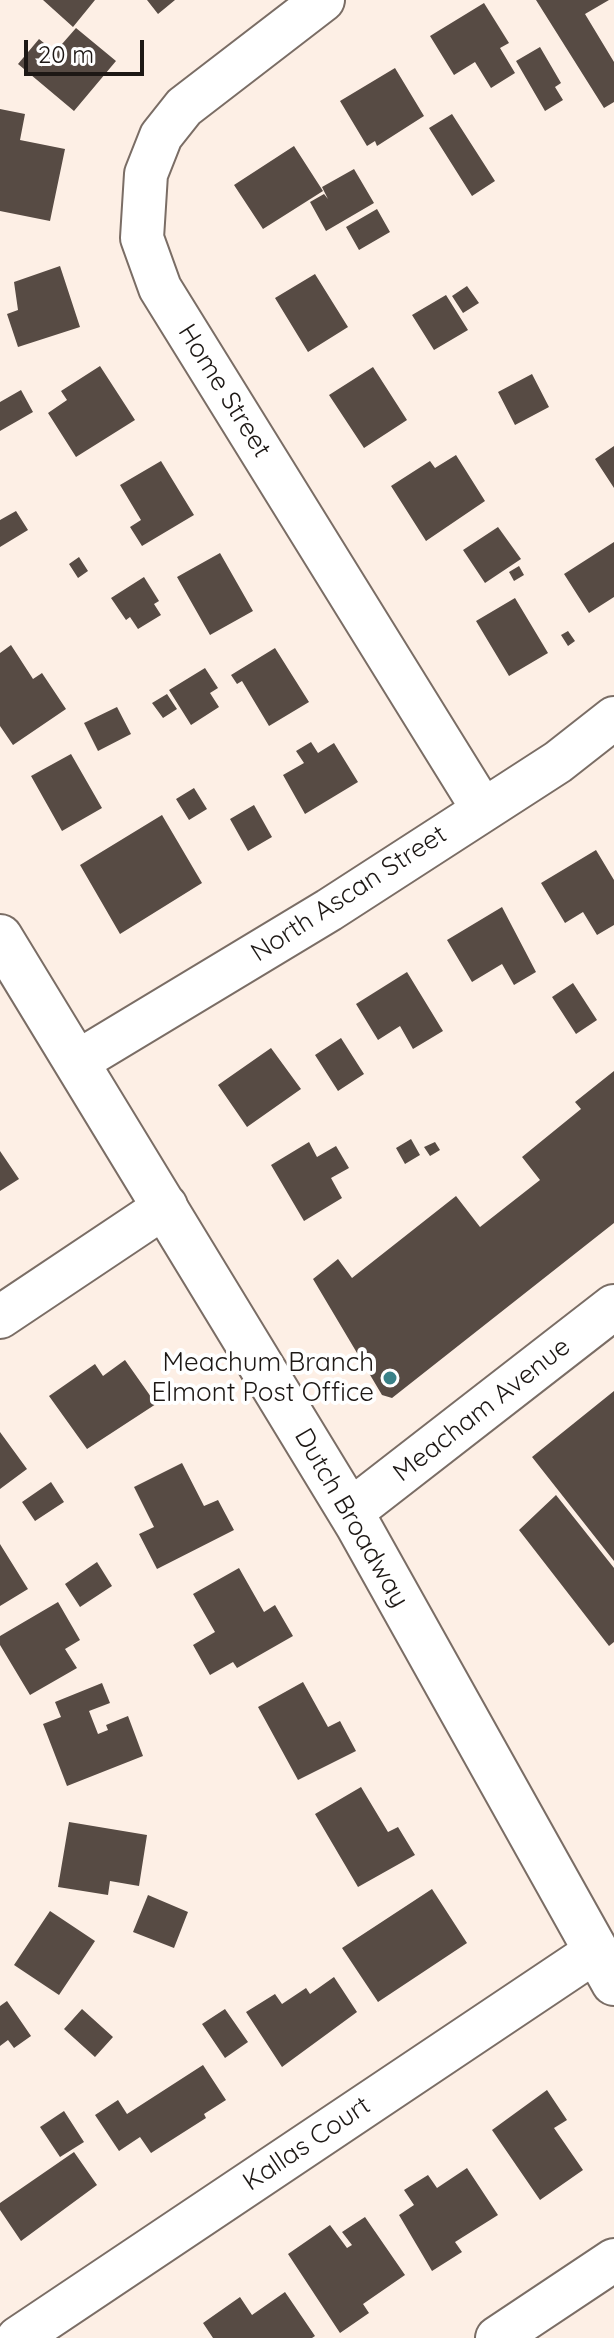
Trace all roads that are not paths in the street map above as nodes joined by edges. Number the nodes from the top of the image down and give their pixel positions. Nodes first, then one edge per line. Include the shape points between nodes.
1 (323, 0) edge
2 (614, 718) edge
3 (482, 808) junction
4 (0, 937) edge
5 (77, 1062) junction
6 (166, 1206) junction
7 (614, 1307) edge
8 (0, 1317) edge
9 (350, 1512) junction
10 (605, 1967) edge
11 (614, 2260) edge
12 (18, 2338) edge
13 (497, 2338) edge

1 - 3 street, Home Street via 184,107 161,136 146,174 142,238 160,288
2 - 3 street, North Ascan Street via 558,762
3 - 5 street, North Ascan Street via 329,910
4 - 5 main road, Dutch Broadway
5 - 6 main road, Dutch Broadway
6 - 8 street
6 - 9 main road, Dutch Broadway
7 - 9 main road, Meacham Avenue
9 - 10 main road, Dutch Broadway
10 - 12 street, Kallas Court
11 - 13 street

